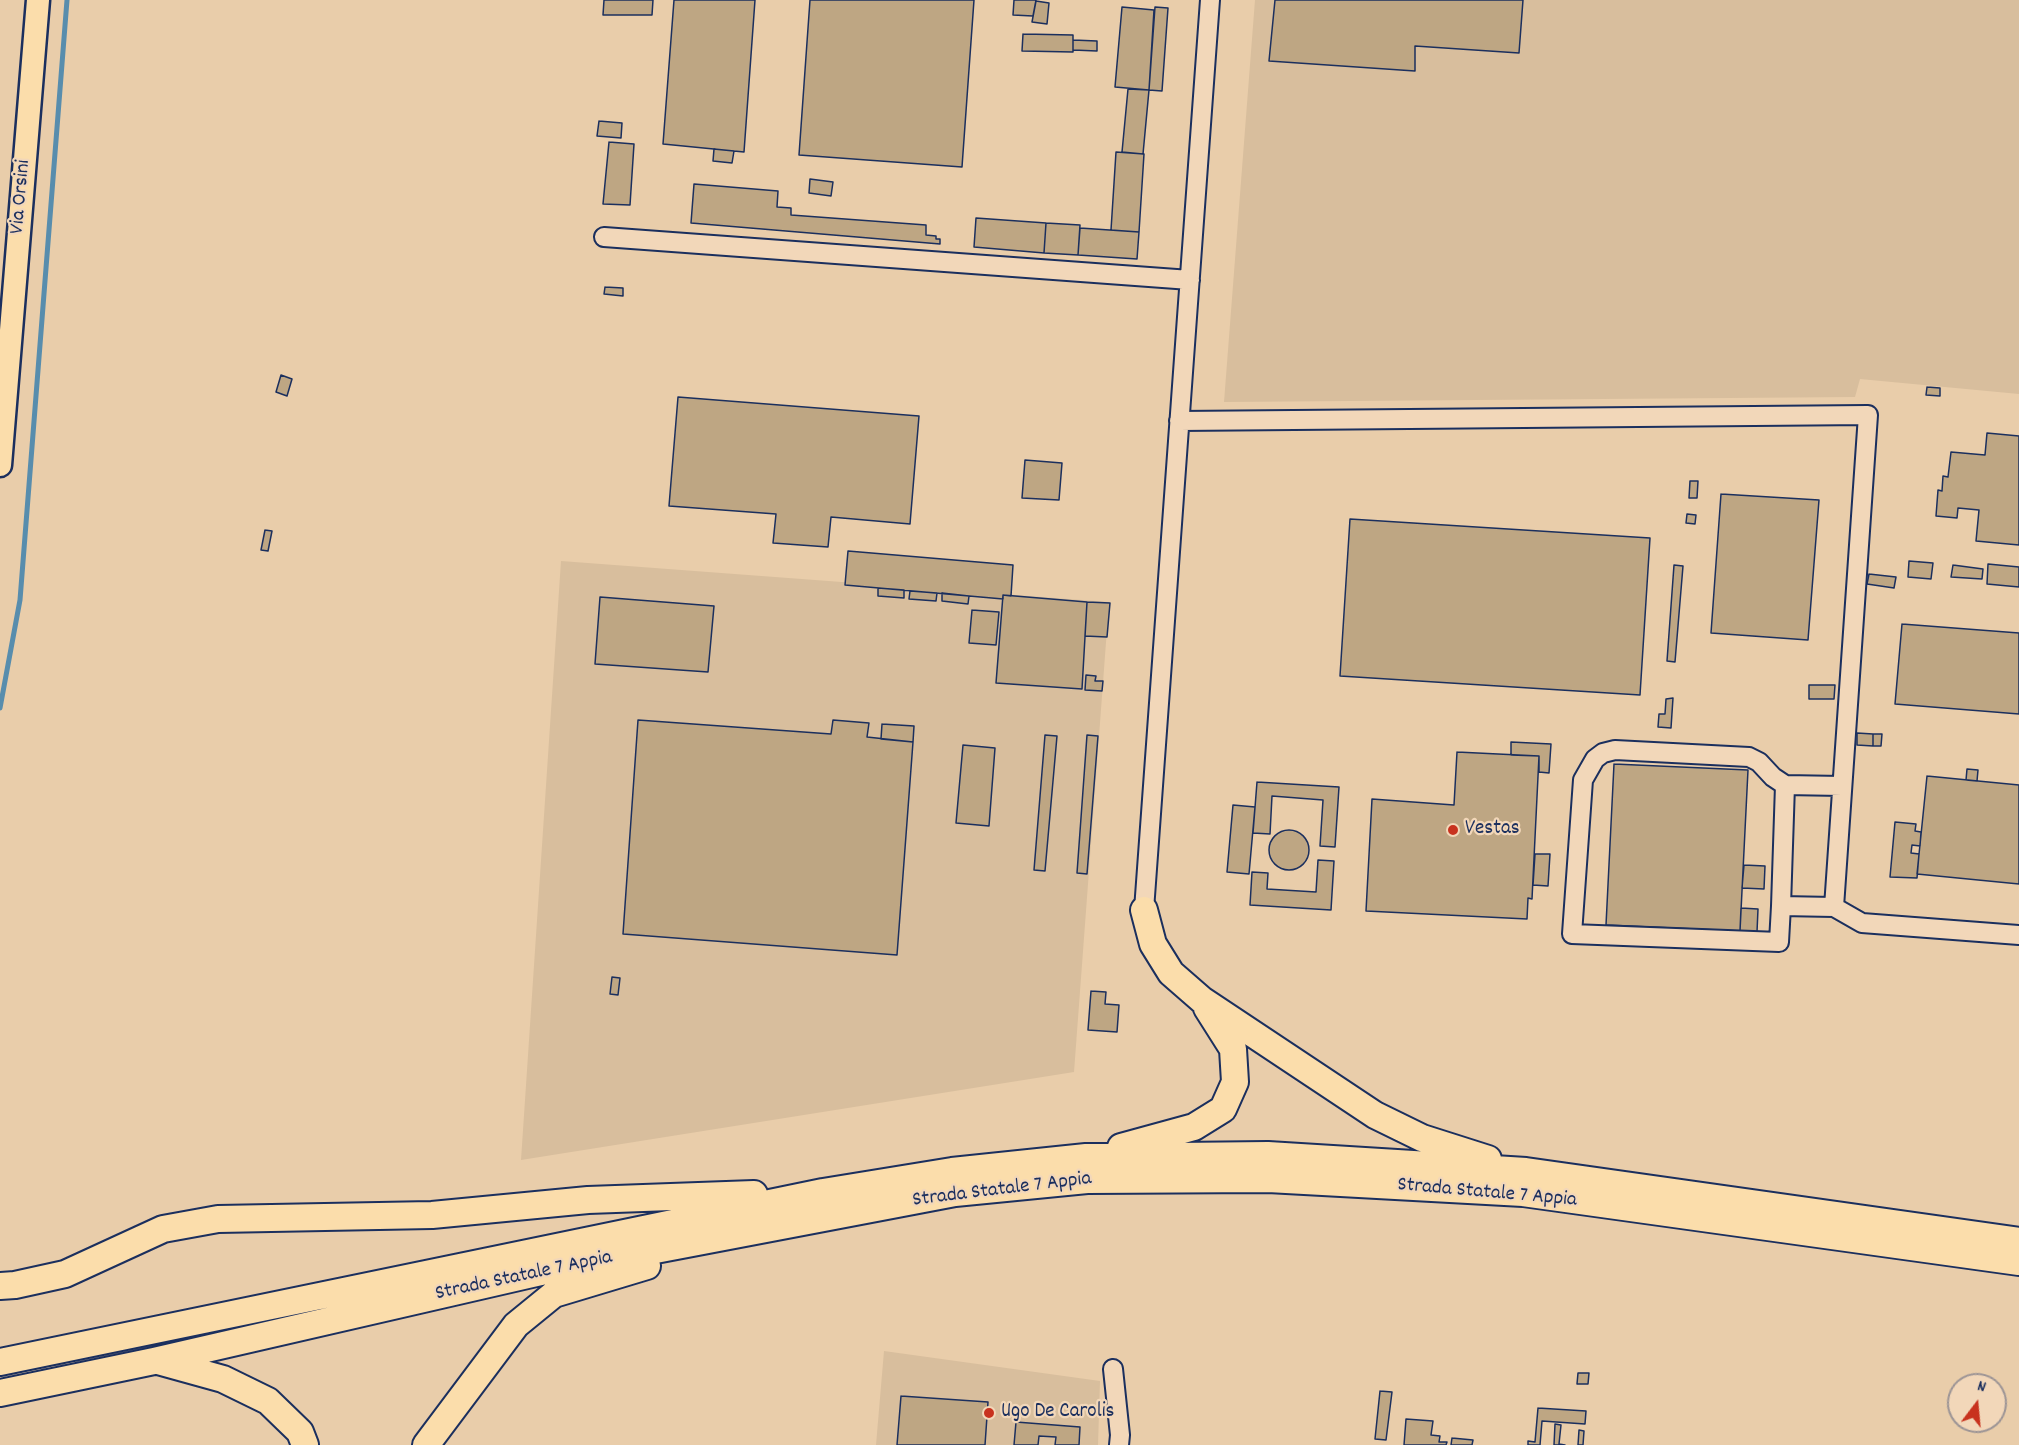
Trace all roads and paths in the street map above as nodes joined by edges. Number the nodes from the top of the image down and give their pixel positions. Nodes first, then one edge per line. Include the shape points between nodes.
1 (38, 0) edge
2 (1210, 0) edge
3 (604, 237) dead end
4 (1190, 280) junction
5 (1179, 421) junction
6 (0, 465) edge
7 (1785, 785) junction
8 (1842, 786) junction
9 (1781, 906) junction
10 (1834, 907) junction
11 (1144, 910) joint
12 (2019, 935) edge
13 (1202, 1000) junction
14 (1086, 1156) junction
15 (1526, 1171) junction
16 (823, 1192) junction
17 (775, 1227) junction
18 (2019, 1241) edge
19 (2019, 1262) edge
20 (0, 1286) edge
21 (154, 1361) junction
22 (0, 1362) edge
23 (1113, 1369) dead end
24 (0, 1393) edge
25 (305, 1445) edge
26 (426, 1445) edge
27 (1119, 1445) edge

1 - 6 main road, Via Orsini
2 - 4 street
3 - 4 street
4 - 5 street
5 - 8 street via 1868,416
5 - 11 street
7 - 8 street
7 - 9 street
7 - 9 street via 1749,757 1615,750 1595,759 1583,780 1572,934 1779,942
8 - 10 street
9 - 10 street
10 - 12 street via 1862,923
11 - 13 highway via 1153,944 1171,973
13 - 14 highway via 1233,1049 1235,1082 1222,1109 1194,1127
13 - 15 highway via 1375,1115 1422,1138
14 - 15 highway, Strada Statale 7 Appia via 1268,1155
14 - 16 highway, Strada Statale 7 Appia via 952,1171
15 - 18 highway, Strada Statale 7 Appia
16 - 20 highway via 588,1200 432,1215 218,1219 163,1230 65,1274
16 - 22 highway, Strada Statale 7 Appia
17 - 19 highway, Strada Statale 7 Appia via 955,1193 1076,1181 1268,1179 1523,1193
17 - 21 highway, Strada Statale 7 Appia via 545,1271
17 - 26 highway via 554,1294 516,1325
21 - 24 highway, Strada Statale 7 Appia
21 - 25 highway via 223,1379 268,1401 300,1432
23 - 27 street

